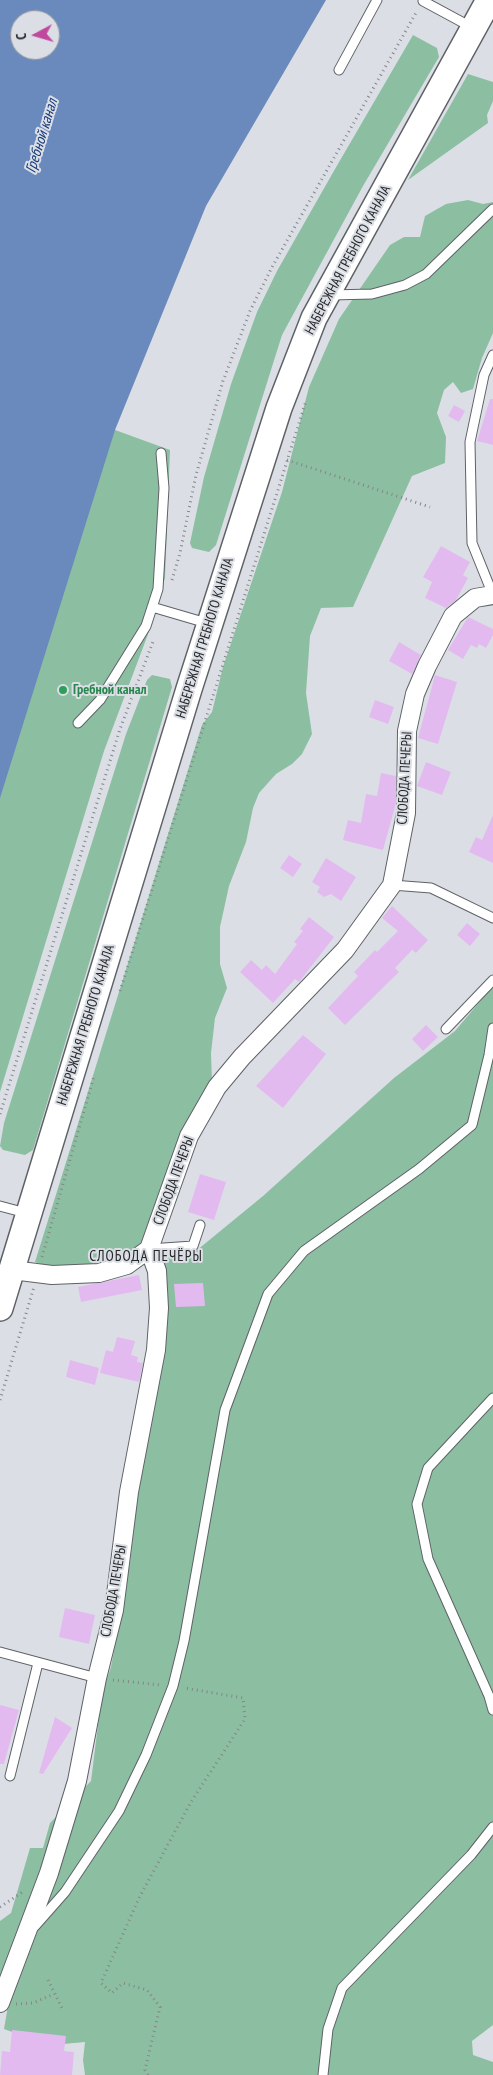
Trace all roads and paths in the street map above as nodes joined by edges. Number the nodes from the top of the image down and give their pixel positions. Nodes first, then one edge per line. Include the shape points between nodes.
1 (377, 0) edge
2 (489, 0) edge
3 (423, 1) edge
4 (473, 28) junction
5 (339, 70) dead end
6 (493, 209) edge
7 (326, 296) junction
8 (493, 354) edge
9 (307, 396) dead end
10 (161, 453) dead end
11 (286, 460) junction
12 (430, 507) dead end
13 (493, 595) edge
14 (152, 607) junction
15 (163, 610) junction
16 (210, 624) junction
17 (78, 723) dead end
18 (392, 885) junction
19 (493, 918) edge
20 (493, 980) edge
21 (119, 993) dead end
22 (493, 1028) edge
23 (446, 1029) dead end
24 (94, 1075) dead end
25 (0, 1114) edge
26 (0, 1206) edge
27 (28, 1214) junction
28 (200, 1225) dead end
29 (149, 1249) junction
30 (12, 1270) junction
31 (38, 1273) junction
32 (0, 1308) edge
33 (493, 1398) edge
34 (0, 1400) edge
35 (0, 1652) edge
36 (38, 1663) junction
37 (97, 1678) junction
38 (173, 1686) junction
39 (493, 1710) edge
40 (10, 1776) dead end
41 (493, 1827) edge
42 (26, 1936) junction
43 (48, 1980) dead end
44 (54, 1994) junction
45 (0, 2002) edge
46 (62, 2008) dead end
47 (148, 2075) edge
48 (323, 2075) edge

1 - 5 lane
2 - 4 street, НАБЕРЕЖНАЯ ГРЕБНОГО КАНАЛА
3 - 4 lane
3 - 15 path via 250,311 223,381
4 - 7 street, НАБЕРЕЖНАЯ ГРЕБНОГО КАНАЛА
6 - 7 lane via 426,274 405,285 372,294
7 - 16 street, НАБЕРЕЖНАЯ ГРЕБНОГО КАНАЛА via 314,318 279,408
8 - 13 lane via 484,375 470,442 472,543
9 - 11 path
10 - 14 lane via 164,488 158,589
11 - 12 path
11 - 21 path
13 - 18 street, СЛОБОДА ПЕЧЕРЫ via 476,598 453,616 416,694 407,731 406,812
14 - 15 lane
14 - 17 lane via 146,626 100,700
15 - 16 lane
15 - 25 path via 120,729
16 - 27 street, НАБЕРЕЖНАЯ ГРЕБНОГО КАНАЛА
18 - 19 lane via 431,888
18 - 29 street, СЛОБОДА ПЕЧЕРЫ via 345,950 217,1087 189,1136
20 - 23 lane
22 - 38 lane via 472,1125 419,1169 304,1251 268,1294 225,1410
24 - 31 path
26 - 27 lane
27 - 30 street, НАБЕРЕЖНАЯ ГРЕБНОГО КАНАЛА
28 - 29 lane via 193,1246
29 - 31 street via 127,1265 99,1273
29 - 37 street, СЛОБОДА ПЕЧЕРЫ via 157,1271 156,1350 129,1492 114,1610
30 - 31 street
30 - 32 street, НАБЕРЕЖНАЯ ГРЕБНОГО КАНАЛА
31 - 34 path
33 - 39 lane via 428,1468 417,1504 428,1559
35 - 36 lane
36 - 37 lane
36 - 40 lane
37 - 38 path
37 - 42 street, СЛОБОДА ПЕЧЕРЫ via 77,1782
38 - 42 lane via 146,1755 119,1811 64,1892
38 - 47 path via 243,1698 245,1719 190,1802 138,1898 101,1983 112,1993 123,1983 147,1990 160,2007 145,2070
41 - 48 lane via 471,1855 342,1988 328,2029
42 - 45 street, СЛОБОДА ПЕЧЕРЫ
43 - 44 path
44 - 45 path via 33,2003
44 - 46 path

